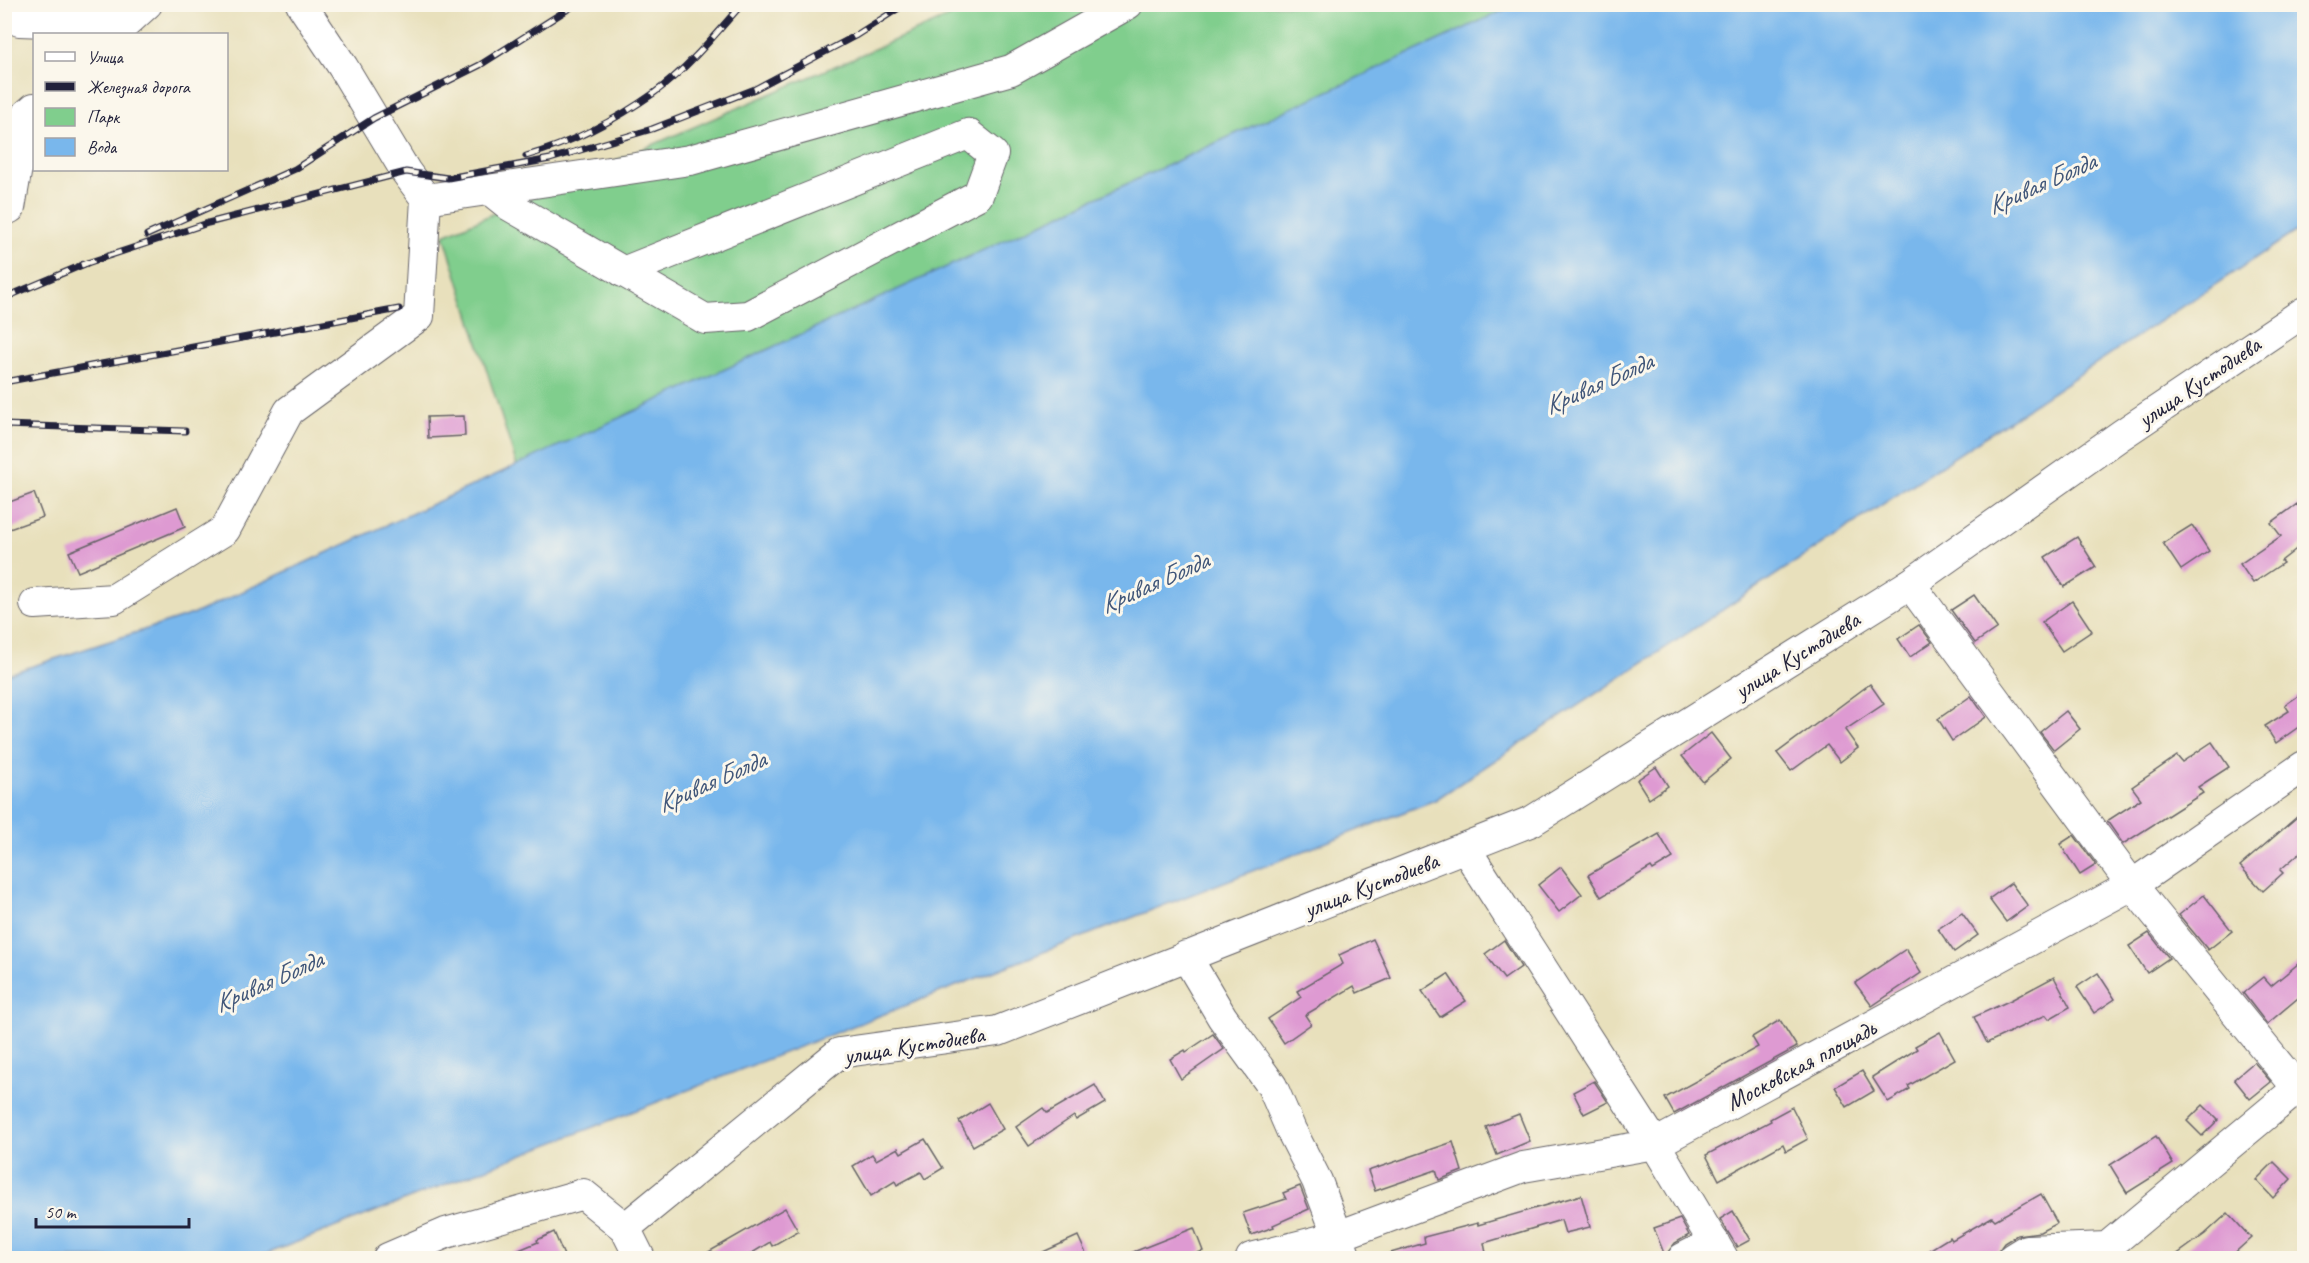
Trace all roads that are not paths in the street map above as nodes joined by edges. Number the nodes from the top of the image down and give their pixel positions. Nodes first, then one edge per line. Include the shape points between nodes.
1 (147, 4) edge
2 (301, 4) edge
3 (1128, 4) edge
4 (4, 13) edge
5 (118, 30) edge
6 (33, 109) edge
7 (490, 190) junction
8 (426, 199) junction
9 (4, 211) edge
10 (623, 272) junction
11 (2304, 312) edge
12 (1910, 584) junction
13 (35, 604) dead end
14 (2304, 766) edge
15 (1465, 848) junction
16 (2132, 885) junction
17 (1186, 956) junction
18 (2302, 1087) edge
19 (1655, 1144) junction
20 (625, 1228) junction
21 (1342, 1247) edge
22 (1718, 1250) edge
23 (2109, 1253) edge
24 (388, 1258) edge
25 (640, 1258) edge
26 (1251, 1258) edge
27 (1683, 1258) edge
28 (2013, 1258) edge

1 - 5 street
2 - 8 street
3 - 7 street via 1011,70 690,160
4 - 5 street via 19,21
6 - 9 street via 26,115 10,208
7 - 8 street
7 - 10 street via 510,206
8 - 13 street via 419,316 289,411 225,530 114,599
10 - 10 street via 705,319 748,315 978,195 993,154 968,134
11 - 12 street, улица Кустодиева
12 - 15 street, улица Кустодиева via 1532,821
12 - 16 street
14 - 16 street, Московская площадь
15 - 17 street, улица Кустодиева
15 - 19 street
16 - 18 street
16 - 19 street, Московская площадь
17 - 20 street, улица Кустодиева via 998,1031 838,1053
17 - 21 street via 1222,1017 1272,1086 1317,1181
18 - 23 street
19 - 21 street, Московская площадь via 1523,1167
19 - 22 street
20 - 24 street via 583,1194 446,1233
20 - 25 street
21 - 26 street, Московская площадь
22 - 27 street
23 - 28 street via 2026,1250

